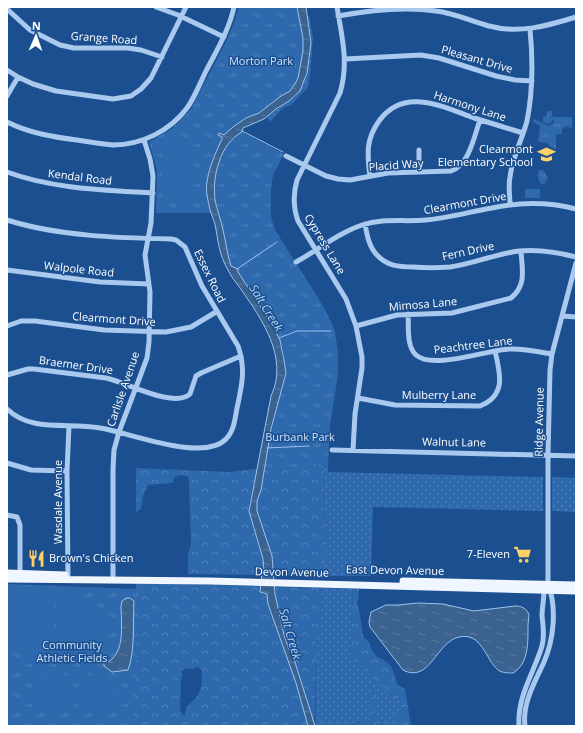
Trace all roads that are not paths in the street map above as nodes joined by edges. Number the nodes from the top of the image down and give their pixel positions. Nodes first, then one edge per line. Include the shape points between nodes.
1 (156, 7) edge
2 (186, 7) edge
3 (234, 7) edge
4 (337, 7) edge
5 (7, 9) edge
6 (338, 16) junction
7 (182, 17) junction
8 (576, 17) edge
9 (530, 29) junction
10 (224, 37) junction
11 (162, 57) junction
12 (345, 59) junction
13 (7, 70) edge
14 (18, 77) junction
15 (532, 81) junction
16 (7, 96) edge
17 (480, 120) junction
18 (7, 122) edge
19 (524, 133) junction
20 (144, 140) junction
21 (419, 150) dead end
22 (286, 156) dead end
23 (304, 165) junction
24 (7, 172) edge
25 (419, 172) junction
26 (370, 176) junction
27 (153, 193) junction
28 (510, 205) junction
29 (576, 209) edge
30 (7, 220) edge
31 (365, 224) junction
32 (148, 238) junction
33 (316, 251) junction
34 (521, 251) junction
35 (576, 257) edge
36 (296, 262) dead end
37 (576, 263) edge
38 (7, 270) edge
39 (149, 284) junction
40 (216, 312) junction
41 (408, 314) junction
42 (562, 316) junction
43 (576, 317) edge
44 (7, 326) edge
45 (356, 326) junction
46 (149, 331) junction
47 (495, 351) junction
48 (552, 354) junction
49 (241, 356) junction
50 (7, 375) edge
51 (136, 387) junction
52 (358, 398) junction
53 (7, 409) edge
54 (69, 426) junction
55 (119, 432) junction
56 (332, 450) dead end
57 (352, 450) junction
58 (548, 455) junction
59 (576, 456) edge
60 (7, 463) edge
61 (67, 470) junction
62 (7, 515) edge
63 (7, 573) edge
64 (20, 576) junction
65 (113, 576) junction
66 (142, 576) joint
67 (68, 577) junction
68 (7, 580) edge
69 (253, 580) junction
70 (576, 585) edge
71 (548, 589) junction
72 (576, 591) edge
73 (520, 726) edge
74 (526, 726) edge

1 - 7 street
2 - 7 street
3 - 10 street
4 - 6 street, Cypress Lane
5 - 11 street, Grange Road via 30,30 60,44 74,48 128,48
6 - 9 street via 380,9 434,10 500,28
6 - 12 street, Cypress Lane
7 - 10 street
7 - 11 street
8 - 9 street
9 - 15 street
10 - 20 street via 186,108 170,125
11 - 14 street via 145,86 137,93 122,98 56,91
12 - 15 street, Pleasant Drive via 427,56 496,76
12 - 23 street, Cypress Lane via 340,93
13 - 14 street
14 - 16 street
15 - 19 street
17 - 19 street, Harmony Lane
17 - 25 street, Placid Way via 466,160 459,168 445,172
17 - 26 street, Harmony Lane via 432,103 412,101 395,106 381,118 372,133 367,153
18 - 20 street via 55,138 103,144 127,144
19 - 28 street via 511,169
20 - 27 street, Carlisle Avenue via 152,168
21 - 25 street
22 - 23 street, Placid Way
23 - 26 street, Placid Way via 338,179 350,180
23 - 33 street, Cypress Lane via 295,187 294,207 298,221
24 - 27 street, Kendal Road via 49,183 99,190
25 - 26 street, Placid Way
27 - 32 street, Carlisle Avenue
28 - 29 street, Clearmont Drive via 552,204
28 - 31 street, Clearmont Drive via 441,218
30 - 32 street, Essex Road via 90,235
31 - 33 street, Clearmont Drive via 337,236
31 - 34 street, Fern Drive via 369,242 376,254 385,262 398,267 451,267
32 - 39 street, Carlisle Avenue via 145,255
32 - 40 street, Essex Road via 176,240 185,247
33 - 36 street, Clearmont Drive
33 - 45 street, Cypress Lane via 346,299
34 - 35 street, Fern Drive via 549,251
34 - 41 street, Mimosa Lane via 523,279 517,293 511,298 452,313
37 - 42 street, Ridge Avenue
38 - 39 street, Walpole Road via 100,282
39 - 46 street, Carlisle Avenue
40 - 46 street, Clearmont Drive via 191,327 166,332
40 - 49 street, Essex Road via 234,338
41 - 45 street, Mimosa Lane
41 - 47 street, Peachtree Lane via 411,346 420,358 452,359
42 - 43 street
42 - 48 street, Ridge Avenue
44 - 46 street, Clearmont Drive via 21,321 35,321 104,330
45 - 52 street, Cypress Lane via 362,357
46 - 51 street, Carlisle Avenue via 146,358
47 - 48 street, Peachtree Lane via 517,349
47 - 52 street, Mulberry Lane via 500,386 494,398 480,406 395,405
48 - 58 street, Ridge Avenue
49 - 51 street, Braemer Drive via 200,373 196,376 190,394 182,399 165,398
49 - 55 street, Essex Road via 243,378 232,430 225,441 206,447 182,446 161,444
50 - 51 street, Braemer Drive via 34,369 106,378
51 - 55 street, Carlisle Avenue
52 - 57 street, Cypress Lane
53 - 54 street, Essex Road via 29,422
54 - 55 street, Essex Road via 98,427
54 - 61 street, Wasdale Avenue
55 - 65 street, Carlisle Avenue via 114,450 113,469
56 - 57 street, Walnut Lane
57 - 58 street, Walnut Lane
58 - 59 street, Walnut Lane
58 - 71 street, Ridge Avenue
60 - 61 street via 31,470
61 - 67 street, Wasdale Avenue
62 - 64 street via 17,518 20,525
63 - 64 main road, Devon Avenue
64 - 67 main road, Devon Avenue
64 - 68 main road, Devon Avenue
65 - 66 main road, Devon Avenue
65 - 67 main road, Devon Avenue
66 - 69 main road, East Devon Avenue
67 - 69 main road, Devon Avenue
69 - 71 main road, East Devon Avenue
70 - 71 main road, East Devon Avenue
71 - 72 main road
71 - 73 street via 542,614 543,641 521,701
71 - 74 street via 553,619 549,646 526,706

